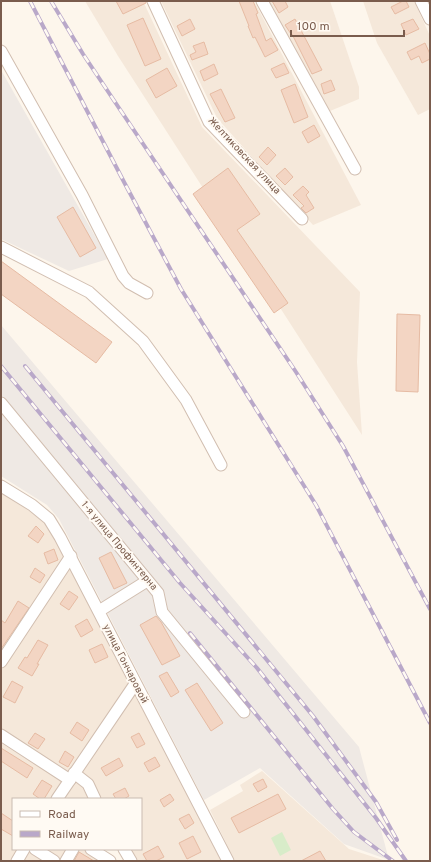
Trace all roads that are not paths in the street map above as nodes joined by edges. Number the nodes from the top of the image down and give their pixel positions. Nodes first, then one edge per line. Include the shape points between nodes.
1 (153, 1) edge
2 (262, 1) edge
3 (421, 1) edge
4 (430, 19) edge
5 (1, 51) edge
6 (355, 169) dead end
7 (302, 219) dead end
8 (1, 247) edge
9 (147, 293) dead end
10 (1, 403) edge
11 (221, 465) dead end
12 (1, 486) edge
13 (71, 556) junction
14 (147, 581) junction
15 (99, 611) junction
16 (1, 662) edge
17 (135, 684) junction
18 (244, 712) dead end
19 (1, 735) edge
20 (72, 776) junction
21 (58, 798) edge
22 (95, 798) edge
23 (23, 850) edge
24 (37, 850) edge
25 (72, 850) edge
26 (92, 850) edge
27 (125, 850) edge
28 (17, 861) edge
29 (54, 861) edge
30 (66, 861) edge
31 (110, 861) edge
32 (131, 861) edge
33 (228, 861) edge

1 - 7 street, Желтиковская улица via 209,122
2 - 6 street
3 - 4 street
5 - 9 street via 82,195 123,276 129,283
8 - 11 street via 89,292 143,341 186,400
10 - 14 street, 1-я улица Профинтерна
12 - 13 street, улица Гончаровой via 49,519
13 - 15 street, улица Гончаровой
13 - 16 street
14 - 15 street
14 - 18 street, 1-я улица Профинтерна via 158,593 162,612
15 - 17 street, улица Гончаровой
17 - 20 street
17 - 33 street, улица Гончаровой
19 - 20 street
20 - 21 street
20 - 22 street via 88,784
23 - 28 street
24 - 29 street
25 - 30 street
26 - 31 street
27 - 32 street

